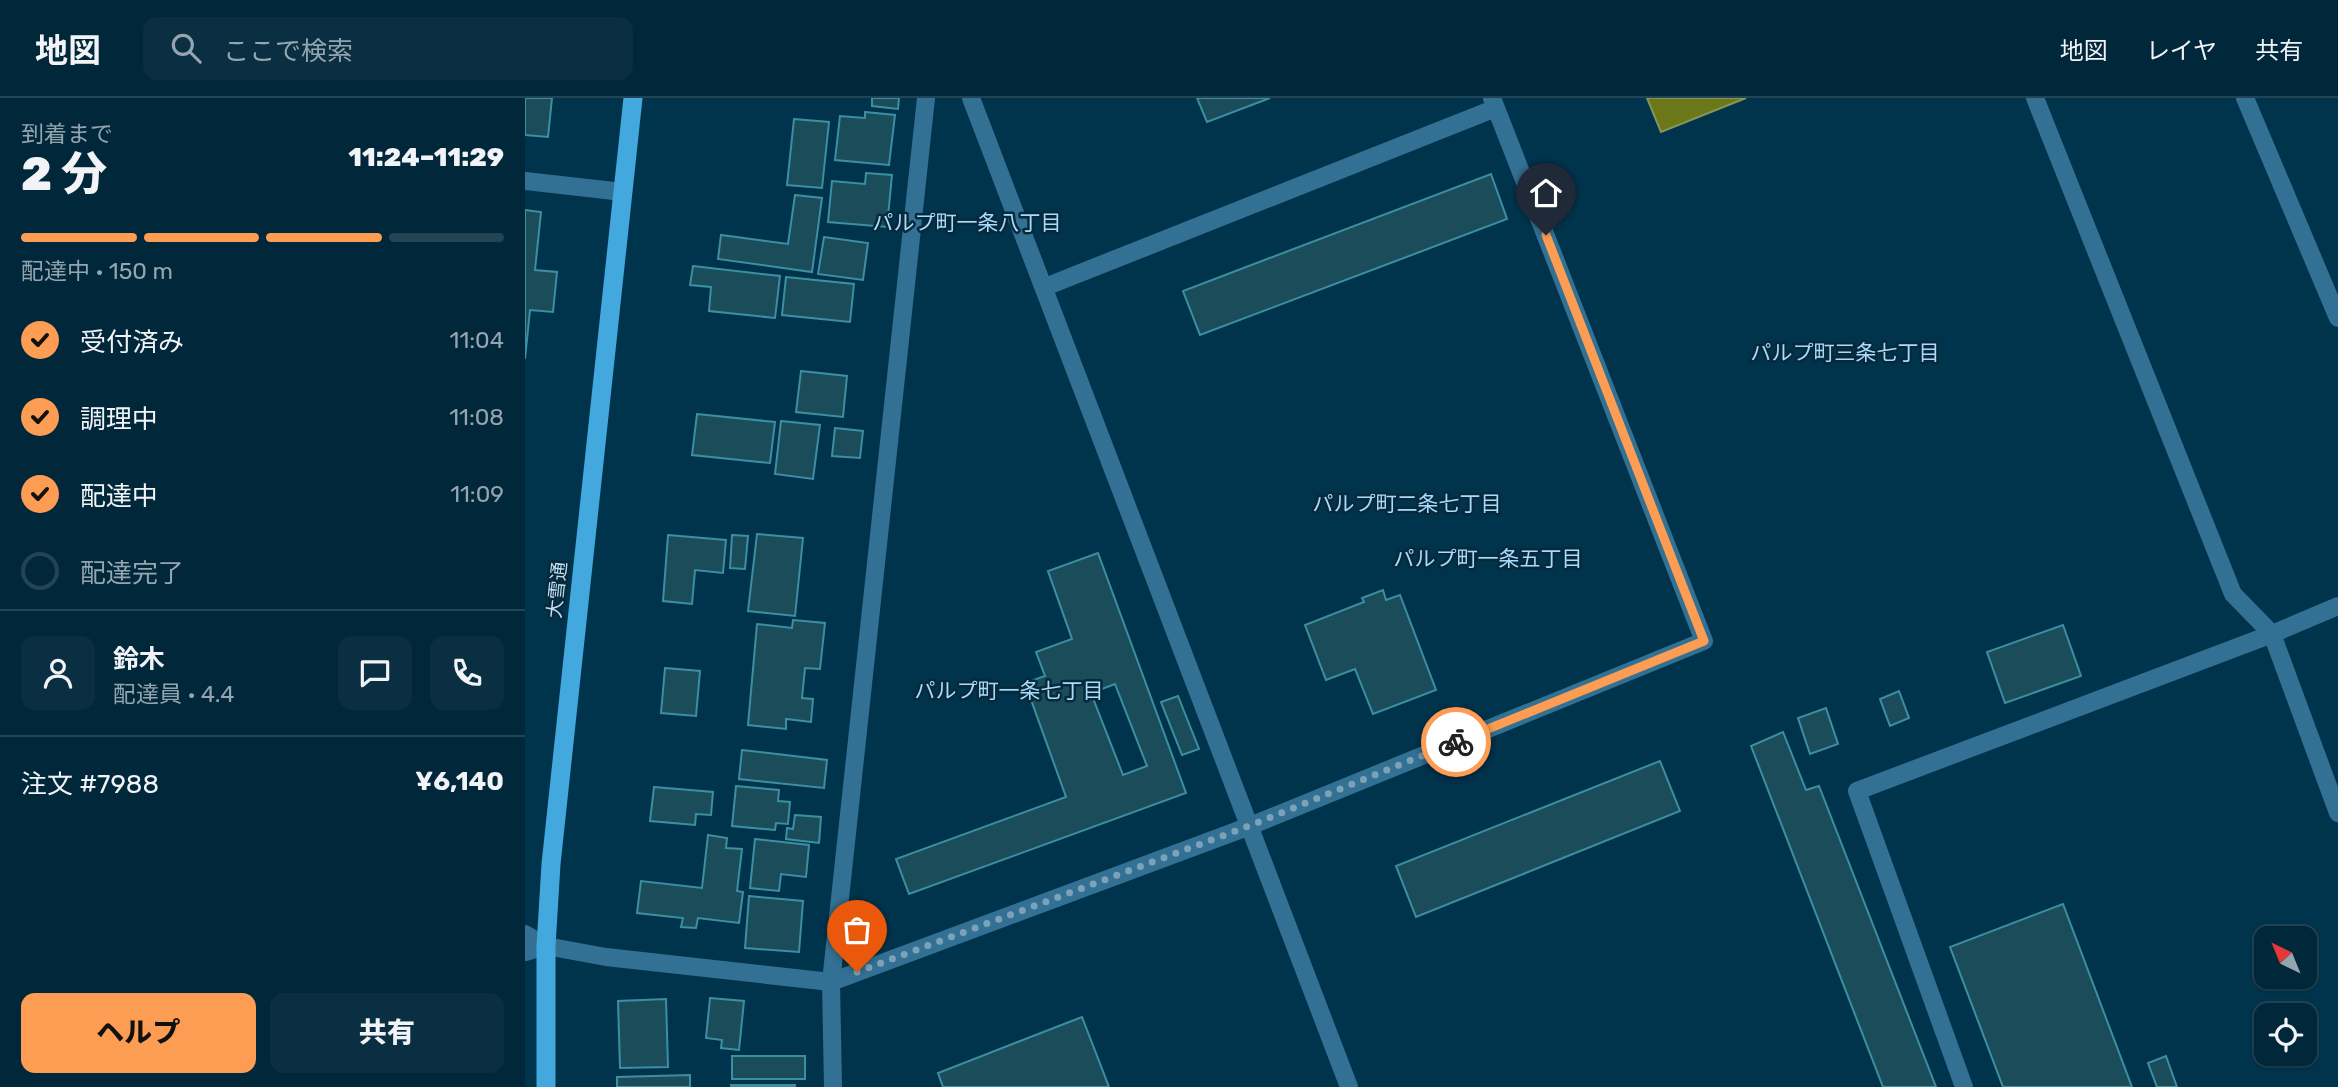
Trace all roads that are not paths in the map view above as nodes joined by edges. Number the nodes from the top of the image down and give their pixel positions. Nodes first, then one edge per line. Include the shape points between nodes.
1 (633, 98) edge
2 (926, 98) edge
3 (2035, 98) edge
4 (2245, 98) edge
5 (977, 100) edge
6 (1494, 103) edge
7 (525, 181) edge
8 (623, 192) junction
9 (1045, 287) junction
10 (2338, 318) edge
11 (2338, 606) edge
12 (2272, 634) junction
13 (2338, 813) edge
14 (1249, 826) junction
15 (525, 934) edge
16 (546, 946) junction
17 (525, 953) edge
18 (831, 982) junction
19 (546, 1087) edge
20 (833, 1087) edge
21 (1349, 1087) edge
22 (1964, 1087) edge

1 - 8 highway, 大雪通
2 - 18 street
3 - 12 street via 2233,594
4 - 10 street
5 - 9 street
6 - 9 street
6 - 14 street via 1704,641
7 - 8 street
8 - 16 highway, 大雪通
9 - 14 street
11 - 12 street
12 - 13 street
12 - 22 street via 1857,791
14 - 18 street
14 - 21 street
15 - 16 street
16 - 17 street
16 - 18 street
16 - 19 highway, 大雪通
18 - 20 street

